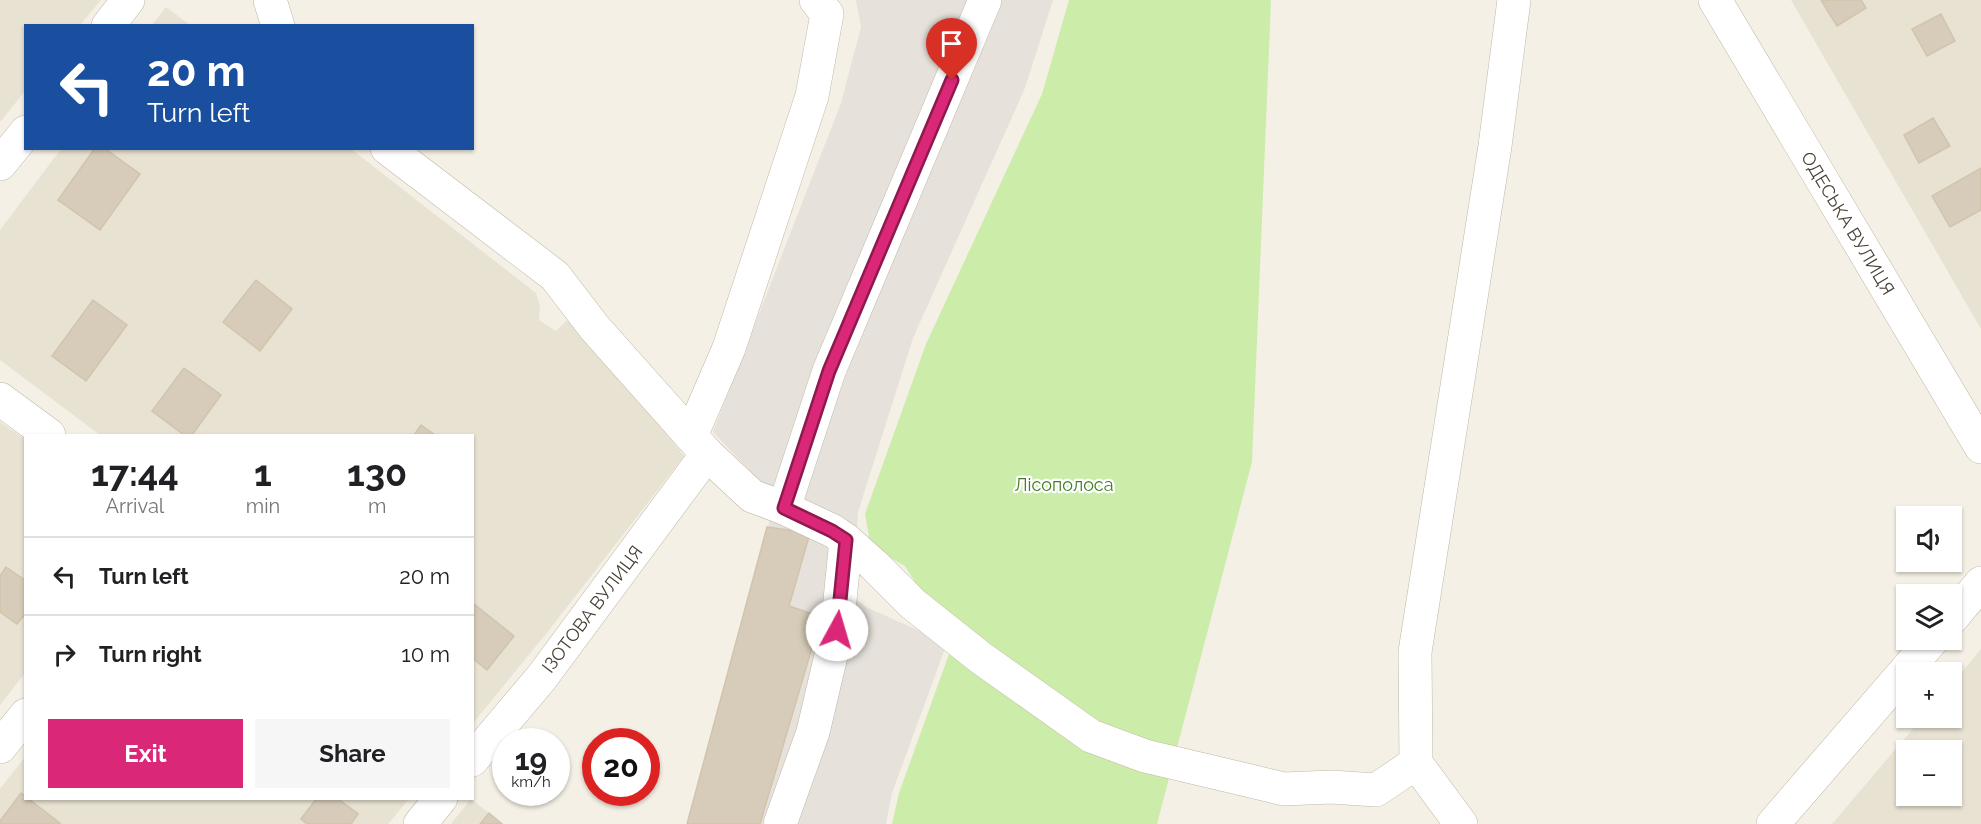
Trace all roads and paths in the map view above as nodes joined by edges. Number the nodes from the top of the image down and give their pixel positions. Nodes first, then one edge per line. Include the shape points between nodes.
1 (128, 0) edge
2 (270, 0) edge
3 (816, 0) edge
4 (986, 0) edge
5 (1514, 0) edge
6 (1715, 0) edge
7 (110, 24) edge
8 (277, 24) edge
9 (24, 134) edge
10 (390, 150) edge
11 (0, 164) edge
12 (0, 399) edge
13 (48, 434) edge
14 (699, 445) junction
15 (1981, 447) edge
16 (784, 508) junction
17 (846, 540) junction
18 (1981, 583) edge
19 (1962, 606) edge
20 (1923, 650) edge
21 (24, 717) edge
22 (0, 747) edge
23 (474, 758) edge
24 (1416, 763) junction
25 (439, 800) edge
26 (420, 824) edge
27 (780, 824) edge
28 (1461, 824) edge
29 (1773, 824) edge

1 - 7 street
2 - 8 street
3 - 14 street, ІЗОТОВА ВУЛИЦЯ via 827,14 812,96
4 - 16 street via 829,371
5 - 24 street via 1495,146 1415,652
6 - 15 street, ОДЕСЬКА ВУЛИЦЯ
9 - 11 street
10 - 14 street via 555,276 594,327
12 - 13 street
14 - 16 street via 752,496
14 - 23 street, ІЗОТОВА ВУЛИЦЯ via 542,677
16 - 17 street
17 - 24 street via 913,604 1091,736 1145,756 1284,789 1376,790
17 - 27 street via 837,630 816,721
18 - 19 street
20 - 29 street
21 - 22 street
24 - 28 street
25 - 26 street

